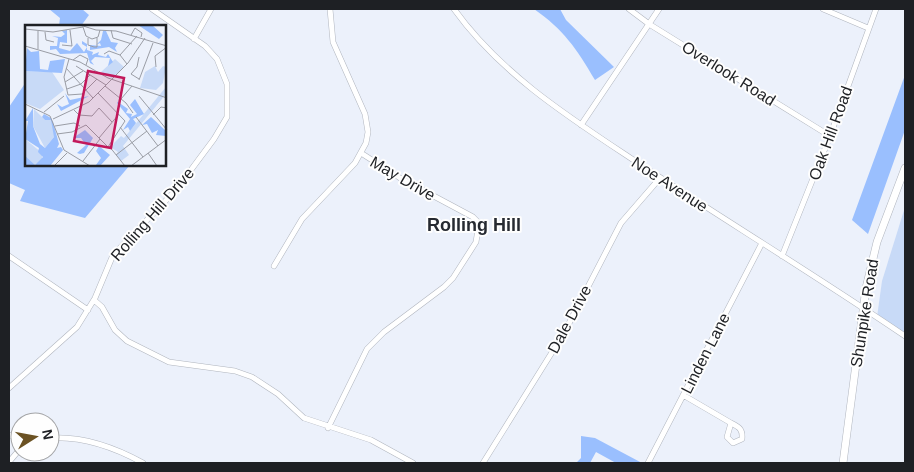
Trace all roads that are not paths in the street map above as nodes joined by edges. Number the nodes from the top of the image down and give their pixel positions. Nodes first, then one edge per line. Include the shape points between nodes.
1 (152, 9) edge
2 (211, 9) edge
3 (330, 9) edge
4 (454, 9) edge
5 (629, 9) edge
6 (659, 9) edge
7 (823, 9) edge
8 (876, 9) edge
9 (649, 24) junction
10 (868, 28) junction
11 (194, 39) junction
12 (581, 125) junction
13 (830, 136) junction
14 (361, 153) junction
15 (905, 168) edge
16 (660, 178) junction
17 (762, 243) junction
18 (9, 256) edge
19 (782, 256) junction
20 (274, 266) dead end
21 (94, 300) junction
22 (863, 307) junction
23 (88, 310) junction
24 (905, 336) edge
25 (9, 388) edge
26 (683, 395) junction
27 (731, 422) dead end
28 (328, 428) junction
29 (60, 439) edge
30 (143, 463) edge
31 (413, 463) edge
32 (483, 463) edge
33 (648, 463) edge
34 (843, 463) edge

1 - 11 street, Rolling Hill Drive
2 - 11 street
3 - 14 street, May Drive via 333,42 367,120 368,132
4 - 12 street, Noe Avenue via 511,72
5 - 9 street, Overlook Road
6 - 9 street
7 - 10 street
8 - 10 street, Oak Hill Road
9 - 12 street
9 - 13 street, Overlook Road
10 - 13 street, Oak Hill Road
11 - 21 street, Rolling Hill Drive via 213,54 222,67 229,96 227,118 176,190 114,255
12 - 16 street, Noe Avenue
13 - 19 street, Oak Hill Road
14 - 20 street via 302,219
14 - 28 street, May Drive via 473,217 480,227 476,242 444,287 384,332 367,349
15 - 22 main road, Shunpike Road via 877,242
16 - 17 street, Noe Avenue
16 - 32 street, Dale Drive via 621,223 564,333
17 - 19 street, Noe Avenue
17 - 26 street, Linden Lane
18 - 23 street
19 - 22 street, Noe Avenue
21 - 23 street
21 - 28 street via 127,341 169,362 235,371 252,377 278,394 304,418
22 - 24 street, Noe Avenue
22 - 34 main road, Shunpike Road
23 - 25 street via 66,339
26 - 27 street
26 - 33 street, Linden Lane
28 - 31 street via 371,440
29 - 30 street via 95,442

